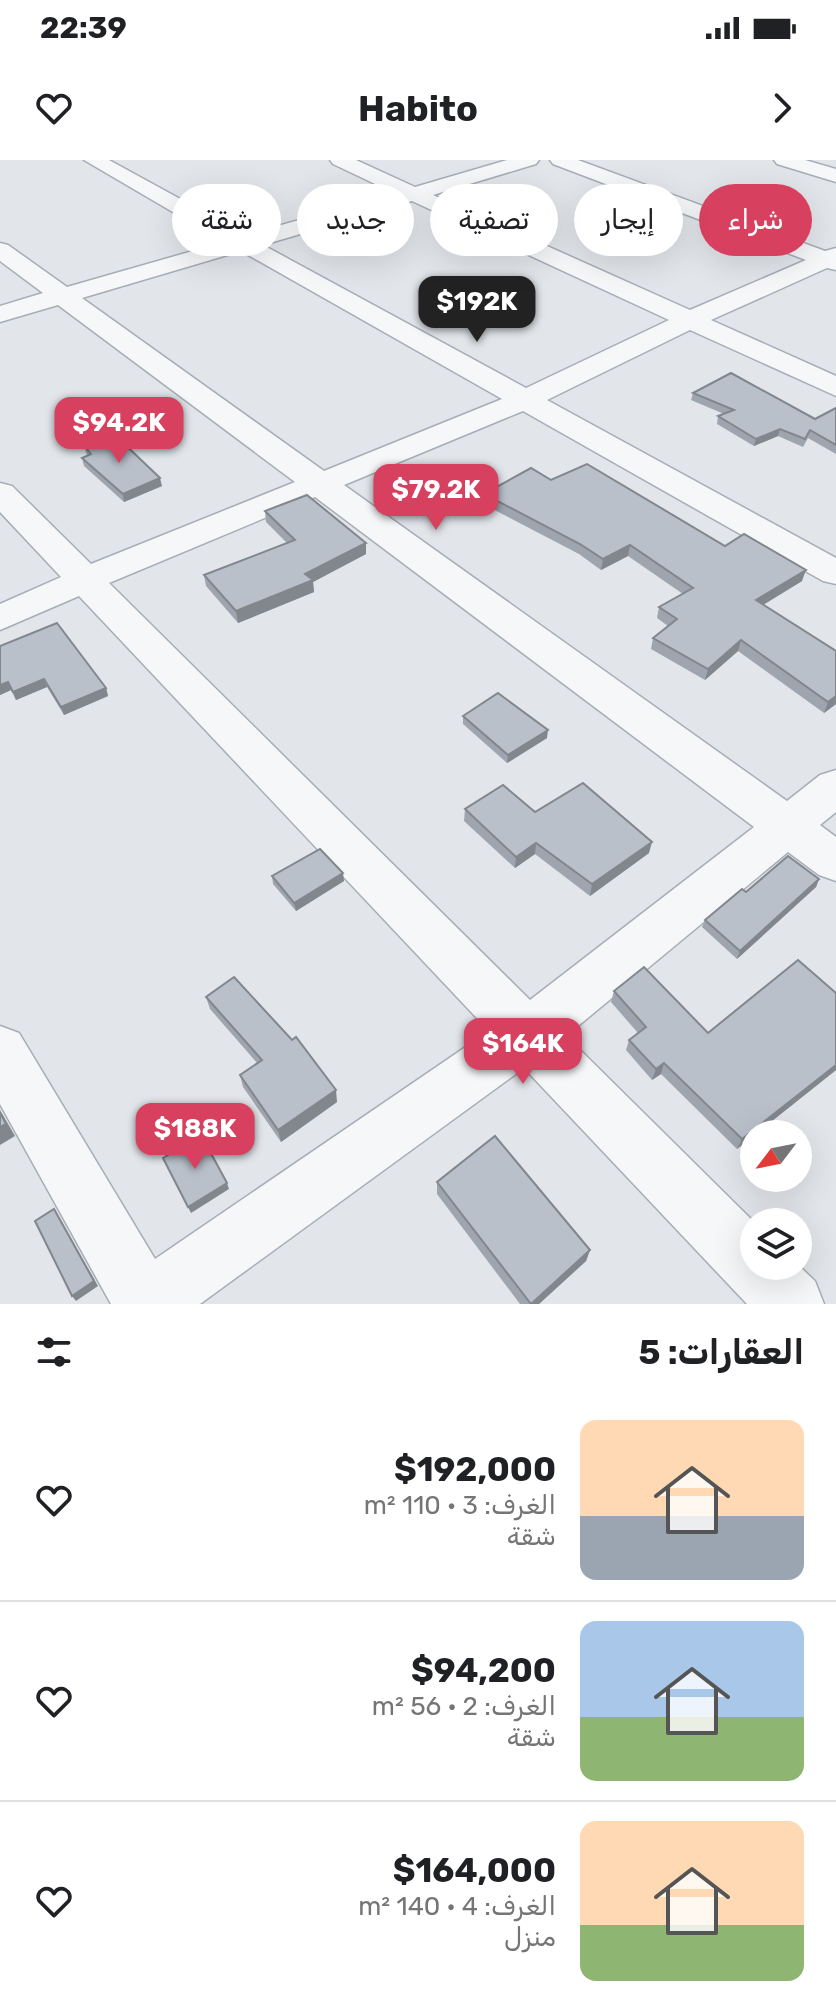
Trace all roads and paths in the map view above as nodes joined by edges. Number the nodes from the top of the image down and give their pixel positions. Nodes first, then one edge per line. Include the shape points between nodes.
1 (94, 160) edge
2 (340, 160) edge
3 (529, 160) edge
4 (560, 160) edge
5 (784, 160) edge
6 (836, 176) edge
7 (392, 184) edge
8 (414, 194) edge
9 (414, 194) edge
10 (172, 203) edge
11 (0, 250) edge
12 (198, 256) edge
13 (266, 256) edge
14 (832, 259) edge
15 (61, 295) junction
16 (0, 314) edge
17 (690, 320) junction
18 (836, 387) edge
19 (525, 400) junction
20 (318, 483) junction
21 (0, 493) edge
22 (836, 573) edge
23 (84, 580) junction
24 (0, 618) edge
25 (836, 787) edge
26 (789, 827) junction
27 (836, 862) edge
28 (527, 1035) junction
29 (0, 1051) edge
30 (740, 1252) edge
31 (768, 1280) edge
32 (146, 1304) edge
33 (792, 1304) edge

1 - 10 street
2 - 7 street
3 - 8 street
4 - 14 street
5 - 6 street
9 - 17 street
11 - 15 street
12 - 15 street
13 - 19 street
14 - 17 street
15 - 16 street
15 - 20 street
17 - 18 street
17 - 19 street
19 - 20 street
19 - 22 street
20 - 23 street
20 - 26 street
21 - 23 street
23 - 24 street
23 - 28 street
25 - 26 street
26 - 27 street
26 - 28 street
28 - 30 street
28 - 32 street
29 - 32 street
31 - 33 street

